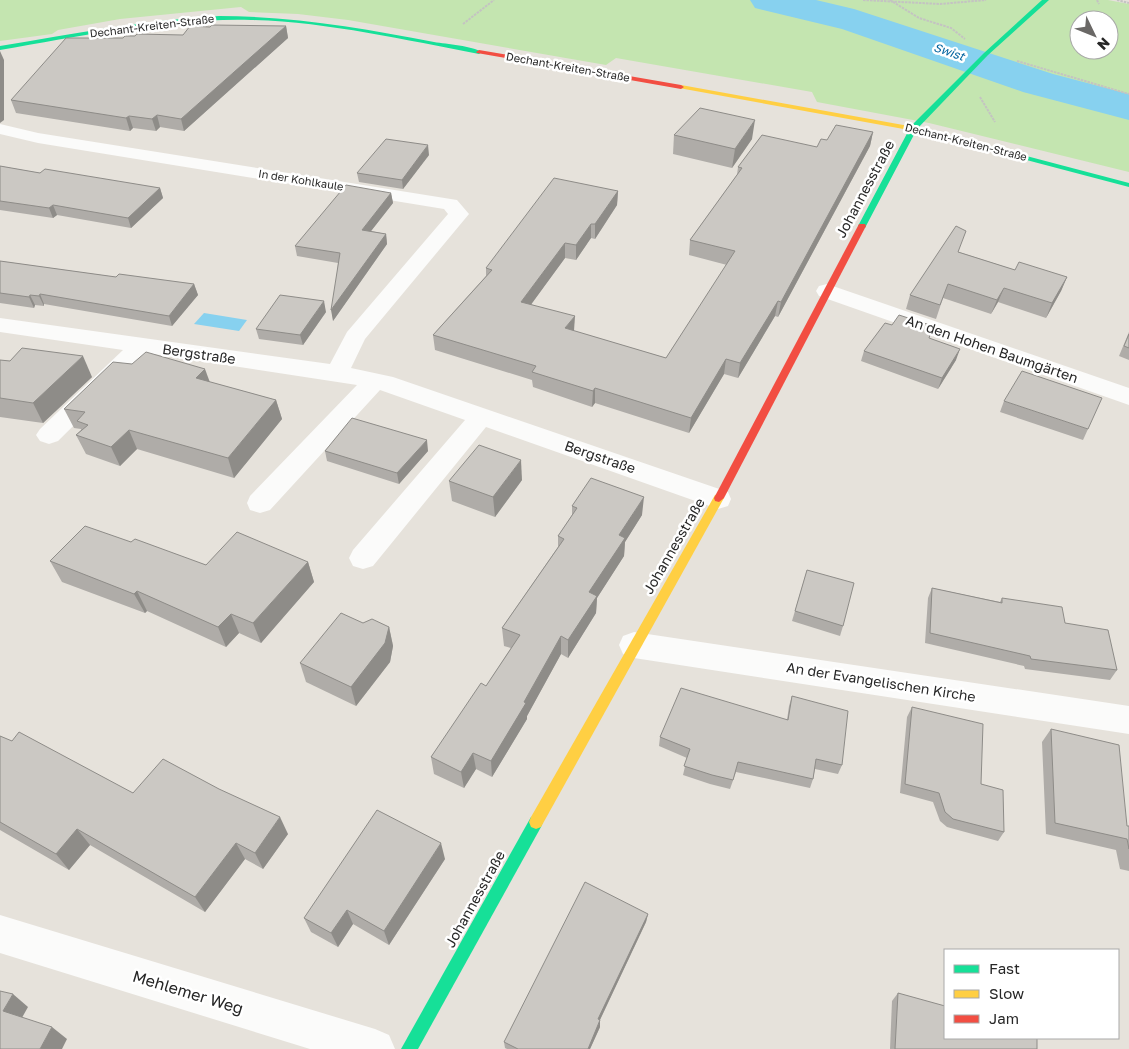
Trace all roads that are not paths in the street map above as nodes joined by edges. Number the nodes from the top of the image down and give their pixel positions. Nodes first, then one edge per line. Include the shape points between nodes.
1 (1046, 0) edge
2 (0, 48) edge
3 (914, 128) junction
4 (0, 129) edge
5 (1129, 185) edge
6 (827, 291) junction
7 (0, 325) edge
8 (141, 346) junction
9 (337, 373) junction
10 (375, 381) junction
11 (1129, 397) edge
12 (482, 416) junction
13 (49, 435) dead end
14 (718, 499) junction
15 (260, 503) dead end
16 (363, 558) dead end
17 (634, 644) junction
18 (1129, 720) edge
19 (0, 934) edge
20 (375, 1049) edge
21 (409, 1049) edge

1 - 3 street, Johannesstraße via 974,66
2 - 3 street, Dechant-Kreiten-Straße via 153,24 219,18 316,24
3 - 5 street, Dechant-Kreiten-Straße
3 - 6 street, Johannesstraße
4 - 9 street, In der Kohlkaule via 38,138 450,204 459,214 354,337
6 - 11 street, An den Hohen Baumgärten
6 - 14 street, Johannesstraße
7 - 8 street, Bergstraße
8 - 9 street, Bergstraße
8 - 13 street
9 - 10 street, Bergstraße
10 - 12 street, Bergstraße
10 - 15 street
12 - 14 street, Bergstraße
12 - 16 street
14 - 17 street, Johannesstraße
17 - 18 street, An der Evangelischen Kirche
17 - 21 street, Johannesstraße
19 - 20 street, Mehlemer Weg

